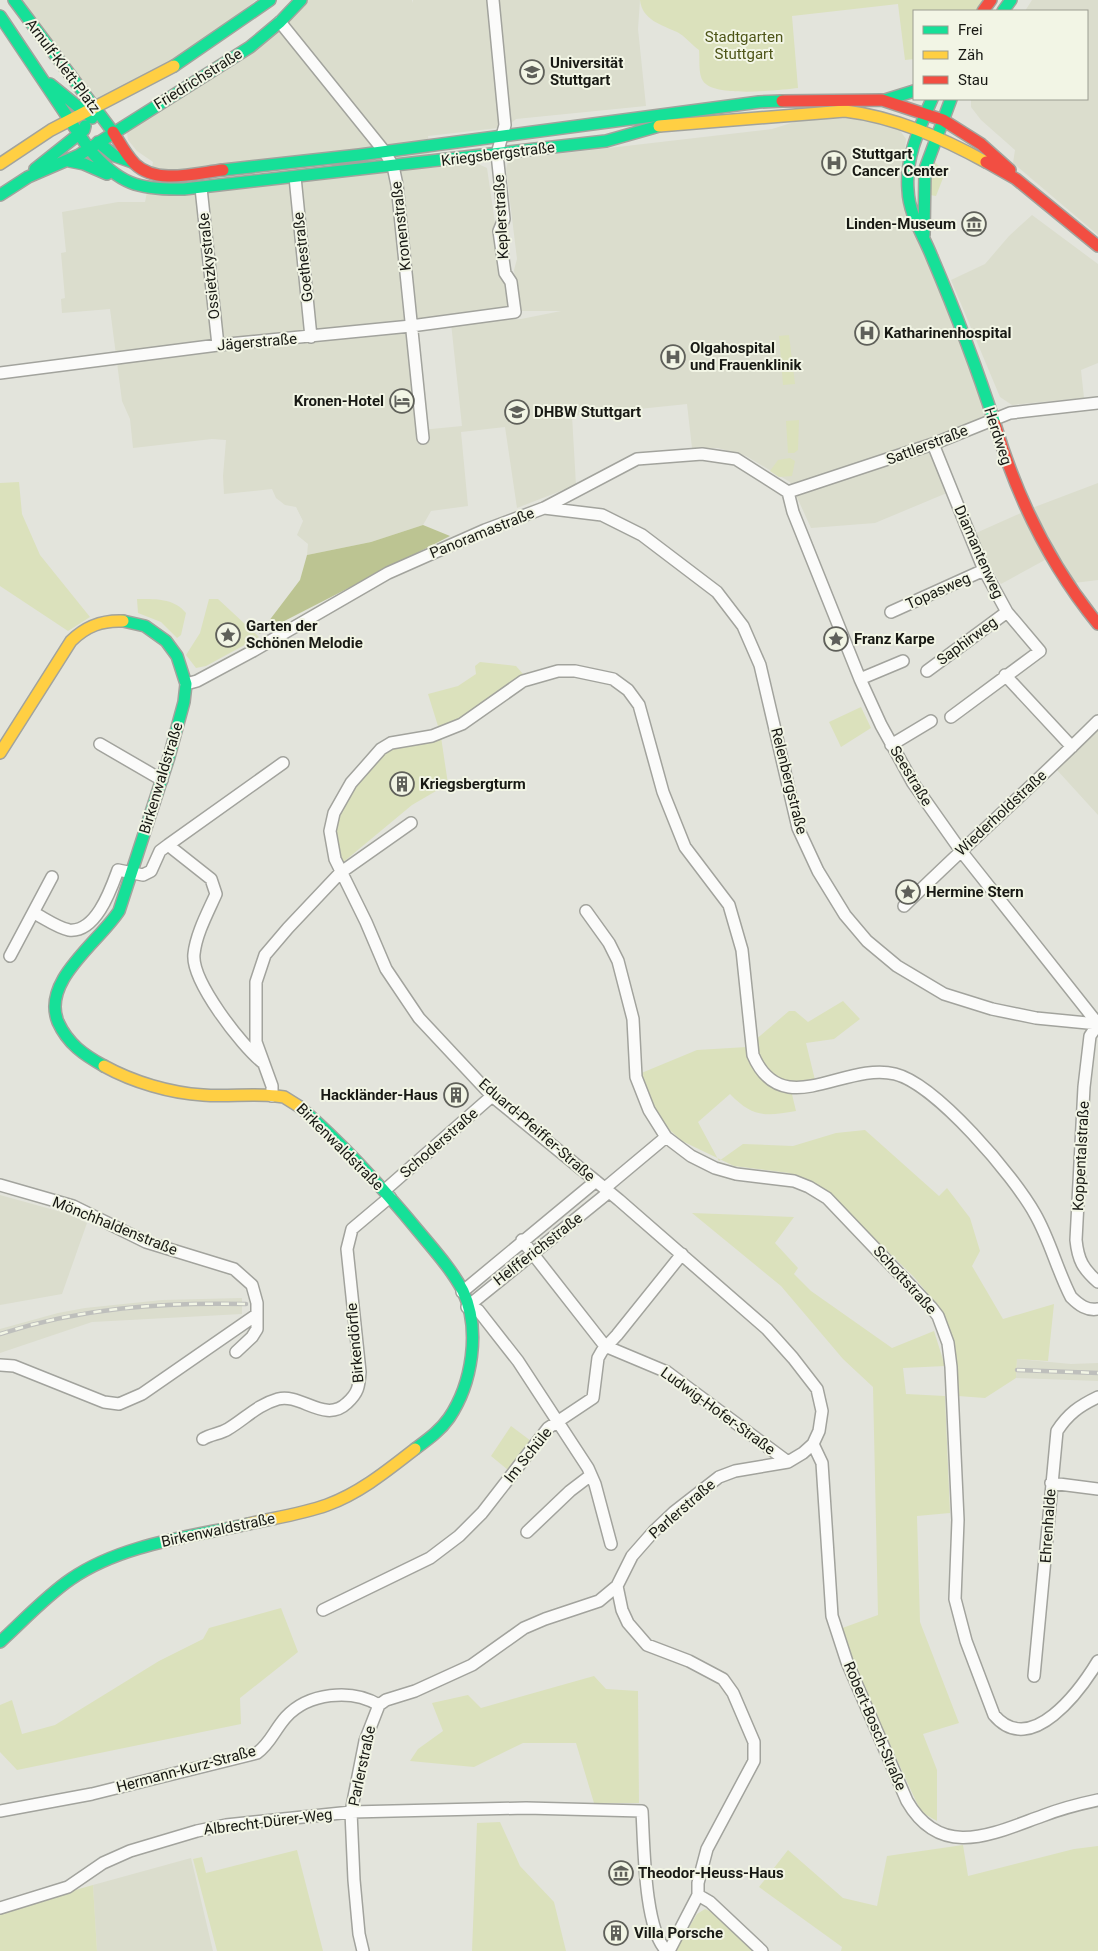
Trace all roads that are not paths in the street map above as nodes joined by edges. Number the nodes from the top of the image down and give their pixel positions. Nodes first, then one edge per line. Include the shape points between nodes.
1 (14, 0) edge
2 (301, 0) edge
3 (493, 0) edge
4 (265, 2) edge
5 (0, 16) edge
6 (280, 22) junction
7 (262, 38) junction
8 (62, 65) junction
9 (41, 75) junction
10 (78, 85) junction
11 (913, 91) edge
12 (122, 94) junction
13 (882, 100) junction
14 (932, 100) edge
15 (951, 100) edge
16 (925, 113) junction
17 (90, 114) junction
18 (66, 120) junction
19 (943, 120) junction
20 (919, 130) junction
21 (113, 132) junction
22 (41, 135) junction
23 (502, 136) junction
24 (936, 137) junction
25 (88, 138) junction
26 (384, 151) junction
27 (497, 154) junction
28 (69, 161) junction
29 (132, 162) junction
30 (0, 164) edge
31 (393, 166) junction
32 (113, 176) junction
33 (28, 177) junction
34 (295, 177) junction
35 (1016, 179) junction
36 (201, 188) junction
37 (0, 195) edge
38 (924, 235) junction
39 (1098, 246) edge
40 (515, 312) joint
41 (411, 326) junction
42 (311, 337) junction
43 (218, 345) junction
44 (0, 373) edge
45 (1098, 403) edge
46 (993, 419) junction
47 (423, 438) dead end
48 (933, 444) junction
49 (788, 492) junction
50 (544, 508) junction
51 (984, 570) junction
52 (891, 612) dead end
53 (1006, 612) junction
54 (1098, 624) edge
55 (903, 661) dead end
56 (927, 671) dead end
57 (1005, 676) junction
58 (860, 679) junction
59 (186, 684) junction
60 (951, 717) dead end
61 (931, 721) dead end
62 (1098, 721) edge
63 (100, 744) dead end
64 (891, 745) junction
65 (1072, 747) junction
66 (0, 754) edge
67 (283, 763) dead end
68 (162, 780) junction
69 (411, 823) dead end
70 (168, 845) junction
71 (961, 851) junction
72 (131, 871) junction
73 (340, 873) junction
74 (52, 876) dead end
75 (904, 906) dead end
76 (586, 912) dead end
77 (34, 913) junction
78 (10, 956) dead end
79 (1098, 1024) edge
80 (262, 1062) junction
81 (272, 1096) junction
82 (492, 1096) junction
83 (666, 1137) junction
84 (0, 1185) edge
85 (603, 1187) junction
86 (387, 1194) junction
87 (522, 1240) junction
88 (532, 1254) junction
89 (682, 1254) junction
90 (1098, 1282) edge
91 (462, 1292) junction
92 (467, 1307) junction
93 (1098, 1309) edge
94 (256, 1315) junction
95 (606, 1346) junction
96 (236, 1352) dead end
97 (0, 1365) edge
98 (1098, 1397) edge
99 (556, 1422) junction
100 (203, 1439) dead end
101 (813, 1444) junction
102 (788, 1462) junction
103 (591, 1475) junction
104 (1051, 1484) junction
105 (1098, 1489) edge
106 (527, 1532) dead end
107 (611, 1544) dead end
108 (617, 1586) junction
109 (323, 1610) dead end
110 (0, 1642) edge
111 (1098, 1661) edge
112 (1034, 1676) dead end
113 (379, 1705) junction
114 (1098, 1800) edge
115 (0, 1811) edge
116 (351, 1812) junction
117 (698, 1895) junction
118 (0, 1908) edge
119 (363, 1951) edge
120 (668, 1951) edge
121 (762, 1951) edge

1 - 8 main road, Arnulf-Klett-Platz
2 - 6 main road, Friedrichstraße
3 - 23 street, Keplerstraße via 505,125
4 - 7 main road
4 - 12 main road, Friedrichstraße via 180,62
5 - 9 main road, Arnulf-Klett-Platz
6 - 7 main road, Friedrichstraße
6 - 26 street, Kronenstraße
7 - 21 main road, Friedrichstraße
8 - 9 main road via 56,74
8 - 10 main road, Arnulf-Klett-Platz
9 - 17 main road
9 - 18 main road, Arnulf-Klett-Platz
9 - 22 main road via 48,114
10 - 12 main road
10 - 17 main road, Arnulf-Klett-Platz
11 - 13 main road
12 - 17 main road, Friedrichstraße
13 - 16 main road, Kriegsbergstraße
13 - 23 main road, Kriegsbergstraße via 759,102
14 - 16 main road, Herdweg
15 - 19 main road, Herdweg
16 - 19 main road, Kriegsbergstraße
16 - 20 main road, Herdweg
17 - 18 main road, Friedrichstraße
17 - 21 main road, Arnulf-Klett-Platz
17 - 25 main road
18 - 22 main road, Friedrichstraße
18 - 25 main road, Arnulf-Klett-Platz
19 - 24 main road, Herdweg
19 - 35 main road, Kriegsbergstraße via 982,144 1008,166
20 - 24 main road, Kriegsbergstraße
20 - 27 main road, Kriegsbergstraße via 863,113 827,110 649,127 618,139
20 - 38 main road, Herdweg via 912,150 908,202 915,223
21 - 25 main road, Friedrichstraße
21 - 29 main road
22 - 30 main road, Friedrichstraße
23 - 26 main road, Kriegsbergstraße
23 - 27 street, Keplerstraße
24 - 35 main road, Kriegsbergstraße
24 - 38 main road, Herdweg via 923,184
25 - 28 main road
25 - 29 main road, Kriegsbergstraße via 114,156
25 - 32 main road, Kriegsbergstraße
25 - 33 main road via 37,166
26 - 29 main road, Kriegsbergstraße via 167,176 144,171
26 - 31 street, Kronenstraße
27 - 31 main road, Kriegsbergstraße
27 - 40 street, Keplerstraße via 504,219 499,231
28 - 32 main road
28 - 33 main road
31 - 34 main road, Kriegsbergstraße
31 - 41 street, Kronenstraße via 397,178
32 - 36 main road, Kriegsbergstraße via 146,190
33 - 37 main road
34 - 36 main road, Kriegsbergstraße
34 - 42 street, Goethestraße
35 - 39 main road
36 - 43 street, Ossietzkystraße
38 - 46 main road, Herdweg
40 - 41 street, Jägerstraße
41 - 42 street, Jägerstraße
41 - 47 street, Kronenstraße
42 - 43 street, Jägerstraße
43 - 44 street, Jägerstraße
45 - 46 street, Sattlerstraße via 1010,413
46 - 48 street, Sattlerstraße
46 - 54 main road, Herdweg via 1009,471 1040,540
48 - 49 street, Sattlerstraße
48 - 51 street, Diamantenweg
49 - 50 street, Panoramastraße via 736,459 702,454 656,456 637,459
49 - 58 street, Seestraße via 793,512
50 - 59 street, Panoramastraße via 388,573 252,651
50 - 79 street, Relenbergstraße via 602,515 642,535 716,592 743,626 760,666 798,828 818,871 845,915 867,941 897,966 944,994 1027,1016
51 - 52 street, Topasweg
51 - 53 street, Diamantenweg
53 - 56 street, Saphirweg
53 - 57 street, Diamantenweg via 1040,651
55 - 58 street
57 - 60 street
57 - 65 street
58 - 64 street, Seestraße
59 - 66 main road, Birkenwaldstraße via 174,650 155,632 128,621 92,625 77,634 66,648
59 - 68 main road, Birkenwaldstraße
61 - 64 street
62 - 65 street, Wiederholdstraße
63 - 68 street
64 - 71 street, Seestraße via 913,783
65 - 71 street, Wiederholdstraße
67 - 70 street
68 - 72 main road, Birkenwaldstraße
69 - 73 street
70 - 72 street via 160,852 152,871 143,875
70 - 80 street via 211,879 216,894 193,956 200,980 219,1012 248,1051
71 - 75 street, Wiederholdstraße
71 - 79 street, Seestraße
72 - 77 street via 118,870 104,906 85,926 70,930
72 - 81 main road, Birkenwaldstraße via 118,913 63,978 56,1000 56,1019 66,1039 82,1052 155,1086 200,1095
73 - 80 street via 288,928 265,955 259,968 254,1008 256,1042
73 - 82 street, Eduard-Pfeiffer-Straße via 386,968 419,1018
73 - 93 street, Eduard-Pfeiffer-Straße via 331,846 334,813 351,782 381,749 391,743 432,736 462,724 522,681 558,671 612,679 628,690 640,705 664,792 685,847 729,905 742,950 753,1055 759,1068 776,1084 793,1089 872,1072 894,1074 916,1082 938,1099 1019,1189 1036,1215 1071,1298 1080,1306
74 - 77 street
76 - 83 street, Schottstraße via 618,961 633,1019 636,1077 649,1110
77 - 78 street
79 - 90 street, Koppentalstraße via 1090,1036 1084,1087 1076,1240 1083,1269
80 - 81 street via 272,1086
81 - 86 main road, Birkenwaldstraße via 287,1097 300,1105
82 - 85 street, Eduard-Pfeiffer-Straße
82 - 86 street, Schoderstraße
83 - 85 street, Helfferichstraße
83 - 111 street, Schottstraße via 691,1156 715,1168 736,1174 794,1181 827,1198 910,1282 938,1316 948,1343 951,1367 958,1520 955,1599 989,1707 999,1721 1023,1728 1044,1722 1061,1711
84 - 94 street, Mönchhaldenstraße via 73,1206 146,1242 234,1269 252,1285
85 - 87 street, Helfferichstraße
85 - 88 street, Helfferichstraße
85 - 89 street
86 - 91 main road, Birkenwaldstraße via 456,1280
86 - 100 street, Birkendörfle via 352,1229 347,1249 360,1372 358,1391 345,1405 331,1410 321,1410 294,1399 279,1399 248,1413 229,1429
87 - 88 street, Ludwig-Hofer-Straße
87 - 91 street, Helfferichstraße
88 - 92 street, Helfferichstraße
88 - 95 street, Ludwig-Hofer-Straße
89 - 95 street, Im Schüle
89 - 101 street via 767,1328 816,1389 822,1418
91 - 92 main road, Birkenwaldstraße
92 - 99 street via 478,1310 518,1361
92 - 110 main road, Birkenwaldstraße via 471,1335 469,1368 462,1393 450,1417 424,1443 365,1488 324,1506 147,1546 104,1561 71,1579
94 - 96 street, Mönchhaldenstraße via 257,1330
94 - 97 street via 142,1394 119,1404 104,1402 14,1366
95 - 99 street, Im Schüle via 598,1358 592,1398
95 - 102 street, Ludwig-Hofer-Straße via 667,1372
98 - 104 street, Ehrenhalde via 1079,1406 1057,1431
99 - 103 street
99 - 109 street, Im Schüle via 482,1513 459,1536 430,1558
101 - 102 street, Parlerstraße
101 - 114 street, Robert-Bosch-Straße via 822,1463 832,1616 847,1662 913,1812 927,1826 943,1835 969,1838 1002,1831
102 - 108 street, Parlerstraße via 719,1477 654,1531 632,1556
103 - 106 street
103 - 107 street
104 - 105 street
104 - 112 street, Ehrenhalde
108 - 113 street, Parlerstraße via 599,1601 524,1628 465,1669
108 - 117 street via 628,1623 647,1645 689,1660 723,1679 733,1692 754,1742 754,1761 707,1849
113 - 115 street, Hermann-Kurz-Straße via 370,1699 320,1697 304,1702 286,1717 257,1753 92,1794
113 - 116 street, Parlerstraße via 365,1741
116 - 118 street, Albrecht-Dürer-Weg via 197,1831 130,1851 103,1863 68,1887
116 - 119 street, Parlerstraße via 355,1888
116 - 120 street, Albrecht-Dürer-Weg via 526,1808 642,1811 647,1884 656,1936
117 - 120 street
117 - 121 street via 710,1902

